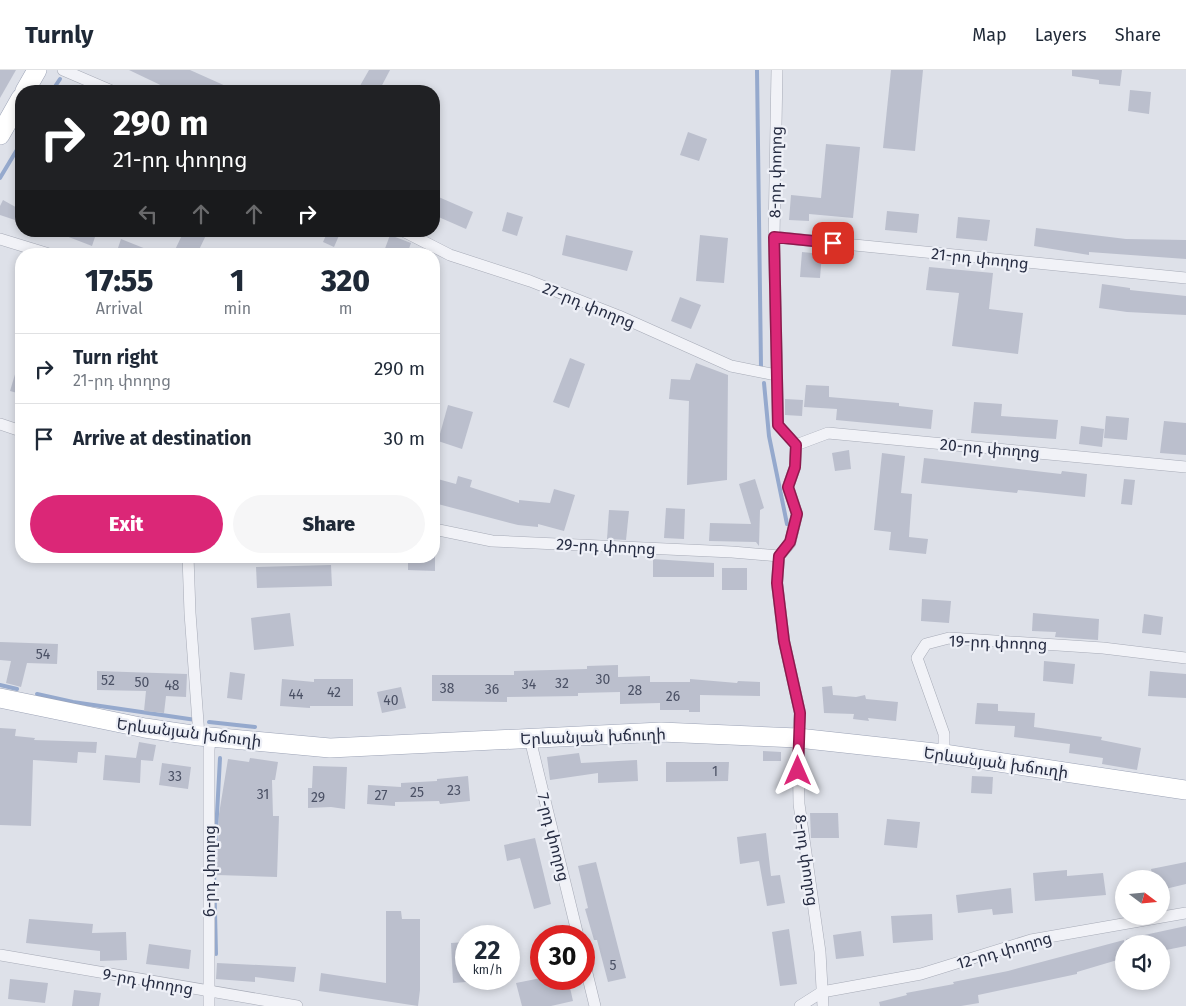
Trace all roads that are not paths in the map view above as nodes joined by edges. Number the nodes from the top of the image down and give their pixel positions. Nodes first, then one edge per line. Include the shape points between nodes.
1 (37, 70) edge
2 (63, 70) edge
3 (777, 70) edge
4 (28, 85) edge
5 (98, 85) edge
6 (15, 109) edge
7 (0, 135) edge
8 (415, 237) edge
9 (774, 237) junction
10 (0, 239) edge
11 (30, 248) edge
12 (436, 248) edge
13 (440, 250) edge
14 (1186, 278) edge
15 (776, 376) junction
16 (0, 424) edge
17 (15, 428) edge
18 (796, 445) junction
19 (1186, 467) edge
20 (440, 530) edge
21 (779, 556) junction
22 (188, 563) edge
23 (1186, 658) edge
24 (0, 698) edge
25 (205, 737) junction
26 (798, 738) junction
27 (530, 739) junction
28 (944, 754) junction
29 (1186, 790) edge
30 (1186, 913) edge
31 (575, 925) edge
32 (0, 955) edge
33 (591, 990) edge
34 (210, 992) junction
35 (822, 992) junction
36 (209, 1006) edge
37 (297, 1006) edge
38 (595, 1006) edge
39 (800, 1006) edge
40 (823, 1006) edge

1 - 4 main road
2 - 5 street
3 - 9 street, 8-րդ փողոց
6 - 7 main road
8 - 12 street, 27-րդ փողոց
9 - 14 street, 21-րդ փողոց
9 - 15 street, 8-րդ փողոց
10 - 11 street
13 - 15 street, 27-րդ փողոց via 566,295 731,366
15 - 18 street, 8-րդ փողոց via 778,425
16 - 17 street
18 - 19 street, 20-րդ փողոց via 828,433
18 - 21 street, 8-րդ փողոց via 795,467 788,487 797,514 790,542
20 - 21 street, 29-րդ փողոց via 492,540
21 - 26 street, 8-րդ փողոց via 777,583 784,641 800,713
22 - 25 street, 6-րդ փողոց via 190,612
23 - 28 street, 19-րդ փողոց via 1103,648 949,638 926,644 917,658 944,734
24 - 25 main road, Երևանյան խճուղի via 109,722
25 - 27 main road, Երևանյան խճուղի via 330,748
25 - 34 street, 6-րդ փողոց via 209,750
26 - 27 main road, Երևանյան խճուղի via 661,732
26 - 28 main road, Երևանյան խճուղի
26 - 35 street, 8-րդ փողոց via 798,804 820,952
27 - 31 street, 7-րդ փողոց
28 - 29 main road, Երևանյան խճուղի
30 - 35 street, 12-րդ փողոց via 1031,940 921,974
32 - 34 street, 9-րդ փողոց
33 - 38 street
34 - 36 street, 6-րդ փողոց
34 - 37 street, 9-րդ փողոց
35 - 39 street
35 - 40 street, 8-րդ փողոց

